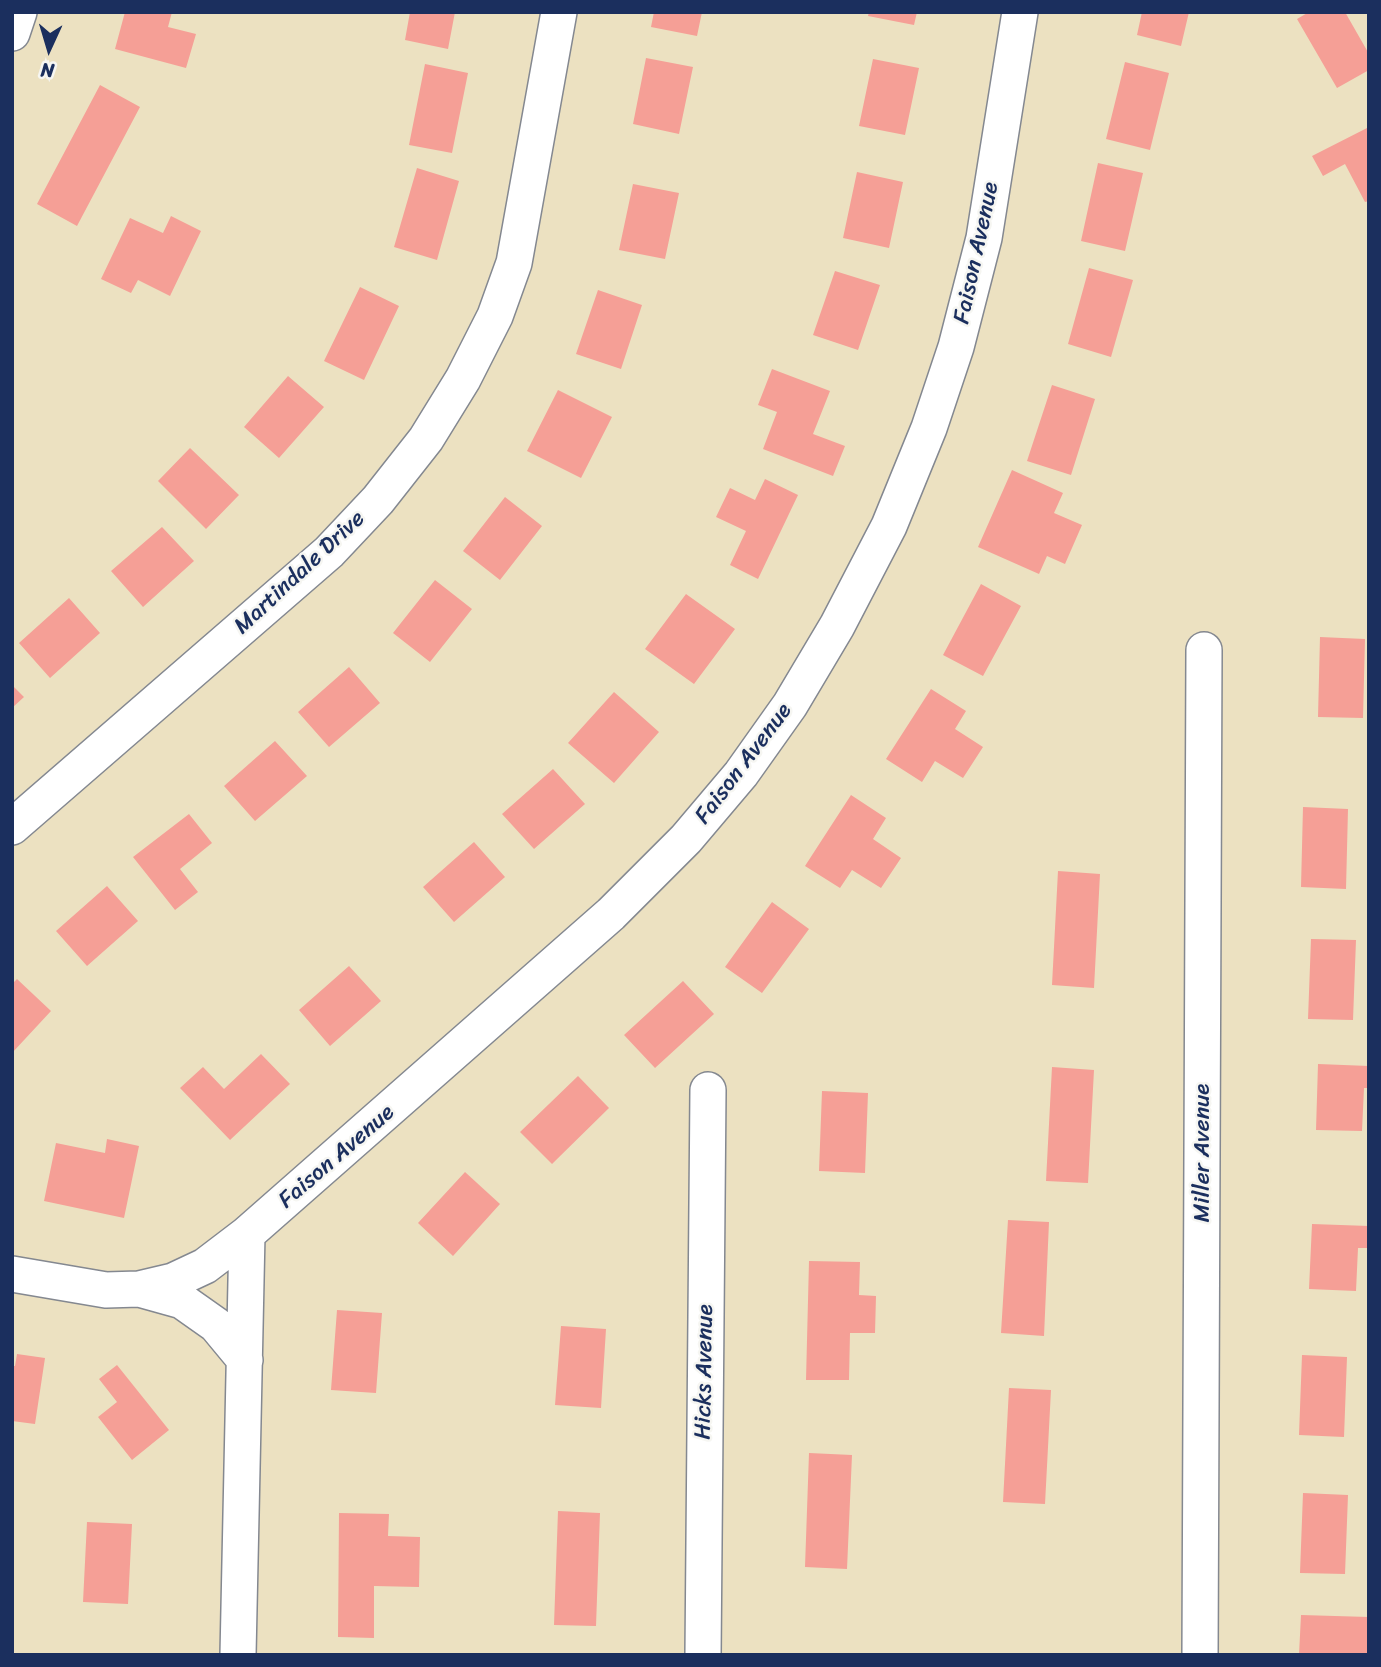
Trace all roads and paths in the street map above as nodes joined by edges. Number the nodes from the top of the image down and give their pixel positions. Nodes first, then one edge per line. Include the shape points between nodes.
1 (19, 12) edge
2 (559, 12) edge
3 (1020, 12) edge
4 (12, 33) edge
5 (1204, 650) dead end
6 (12, 827) edge
7 (708, 1090) dead end
8 (247, 1234) junction
9 (12, 1274) edge
10 (139, 1289) junction
11 (244, 1360) junction
12 (238, 1655) edge
13 (703, 1655) edge
14 (1200, 1655) edge

1 - 4 street
2 - 6 street, Martindale Drive via 514,263 463,379 426,439 329,552
3 - 8 street, Faison Avenue via 984,238 952,359 889,526 790,705 741,774 686,839 611,914
5 - 14 street, Miller Avenue
7 - 13 street, Hicks Avenue
8 - 10 street, Faison Avenue via 205,1266 173,1281
8 - 11 street
9 - 10 street via 106,1290
10 - 11 street via 182,1301 216,1325
11 - 12 street

